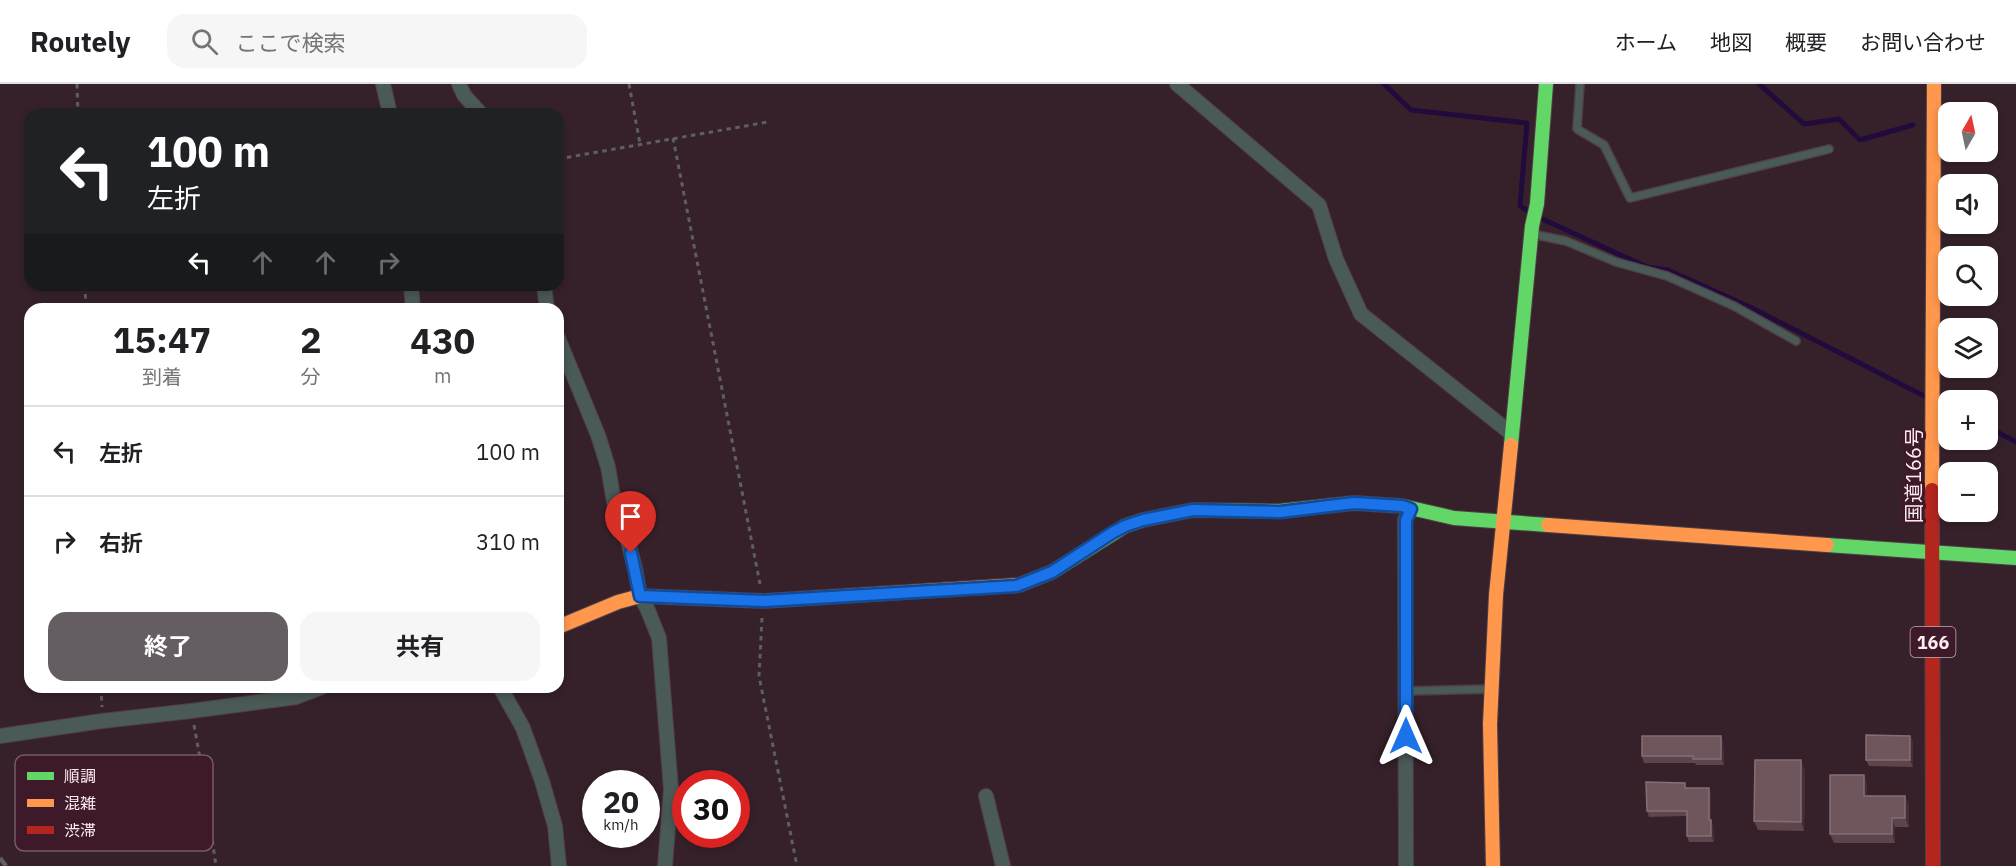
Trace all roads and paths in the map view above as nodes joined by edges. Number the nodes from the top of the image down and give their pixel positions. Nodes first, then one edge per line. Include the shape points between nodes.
1 (76, 84) edge
2 (383, 84) edge
3 (459, 84) edge
4 (629, 84) edge
5 (1177, 84) edge
6 (1546, 84) edge
7 (1580, 84) edge
8 (1934, 84) edge
9 (78, 108) edge
10 (389, 108) edge
11 (476, 108) edge
12 (768, 123) dead end
13 (673, 138) junction
14 (640, 145) junction
15 (1829, 148) dead end
16 (564, 158) edge
17 (1532, 230) junction
18 (1796, 341) dead end
19 (564, 353) edge
20 (1512, 434) junction
21 (1411, 509) junction
22 (1503, 521) junction
23 (1933, 551) junction
24 (2016, 558) edge
25 (640, 596) junction
26 (763, 606) junction
27 (564, 624) edge
28 (1491, 688) junction
29 (1406, 691) junction
30 (101, 693) edge
31 (306, 693) edge
32 (504, 693) edge
33 (191, 711) junction
34 (102, 721) junction
35 (0, 736) edge
36 (199, 755) edge
37 (986, 796) dead end
38 (213, 845) edge
39 (216, 866) edge
40 (559, 866) edge
41 (665, 866) edge
42 (797, 866) edge
43 (1003, 866) edge
44 (1406, 866) edge
45 (1493, 866) edge
46 (1933, 866) edge

1 - 9 path
2 - 10 street
3 - 11 street
4 - 14 path
5 - 20 street via 1319,205 1336,259 1361,314
6 - 17 main road
7 - 15 lane via 1576,129 1604,145 1630,198
8 - 23 main road, 国道166号 / 166
12 - 13 path
13 - 14 path
13 - 26 path
14 - 16 path
17 - 18 lane via 1616,262 1667,276 1734,306
17 - 20 main road
19 - 25 street via 608,467 619,531 627,538
20 - 22 main road
21 - 22 main road via 1454,518
21 - 26 main road via 1354,503 1280,512 1193,510 1125,526 1052,572 1016,586
21 - 29 street via 1406,520
22 - 23 main road
22 - 28 main road
23 - 24 main road
23 - 46 main road, 国道166号 / 166
25 - 26 main road
25 - 27 main road
25 - 41 street via 659,638 668,730 671,789
26 - 42 path via 759,676
28 - 29 lane
28 - 45 main road
29 - 44 street
30 - 34 path
31 - 33 street
32 - 40 street via 524,728 542,781 555,826
33 - 34 street
33 - 36 path
34 - 35 street
37 - 43 street
38 - 39 path

